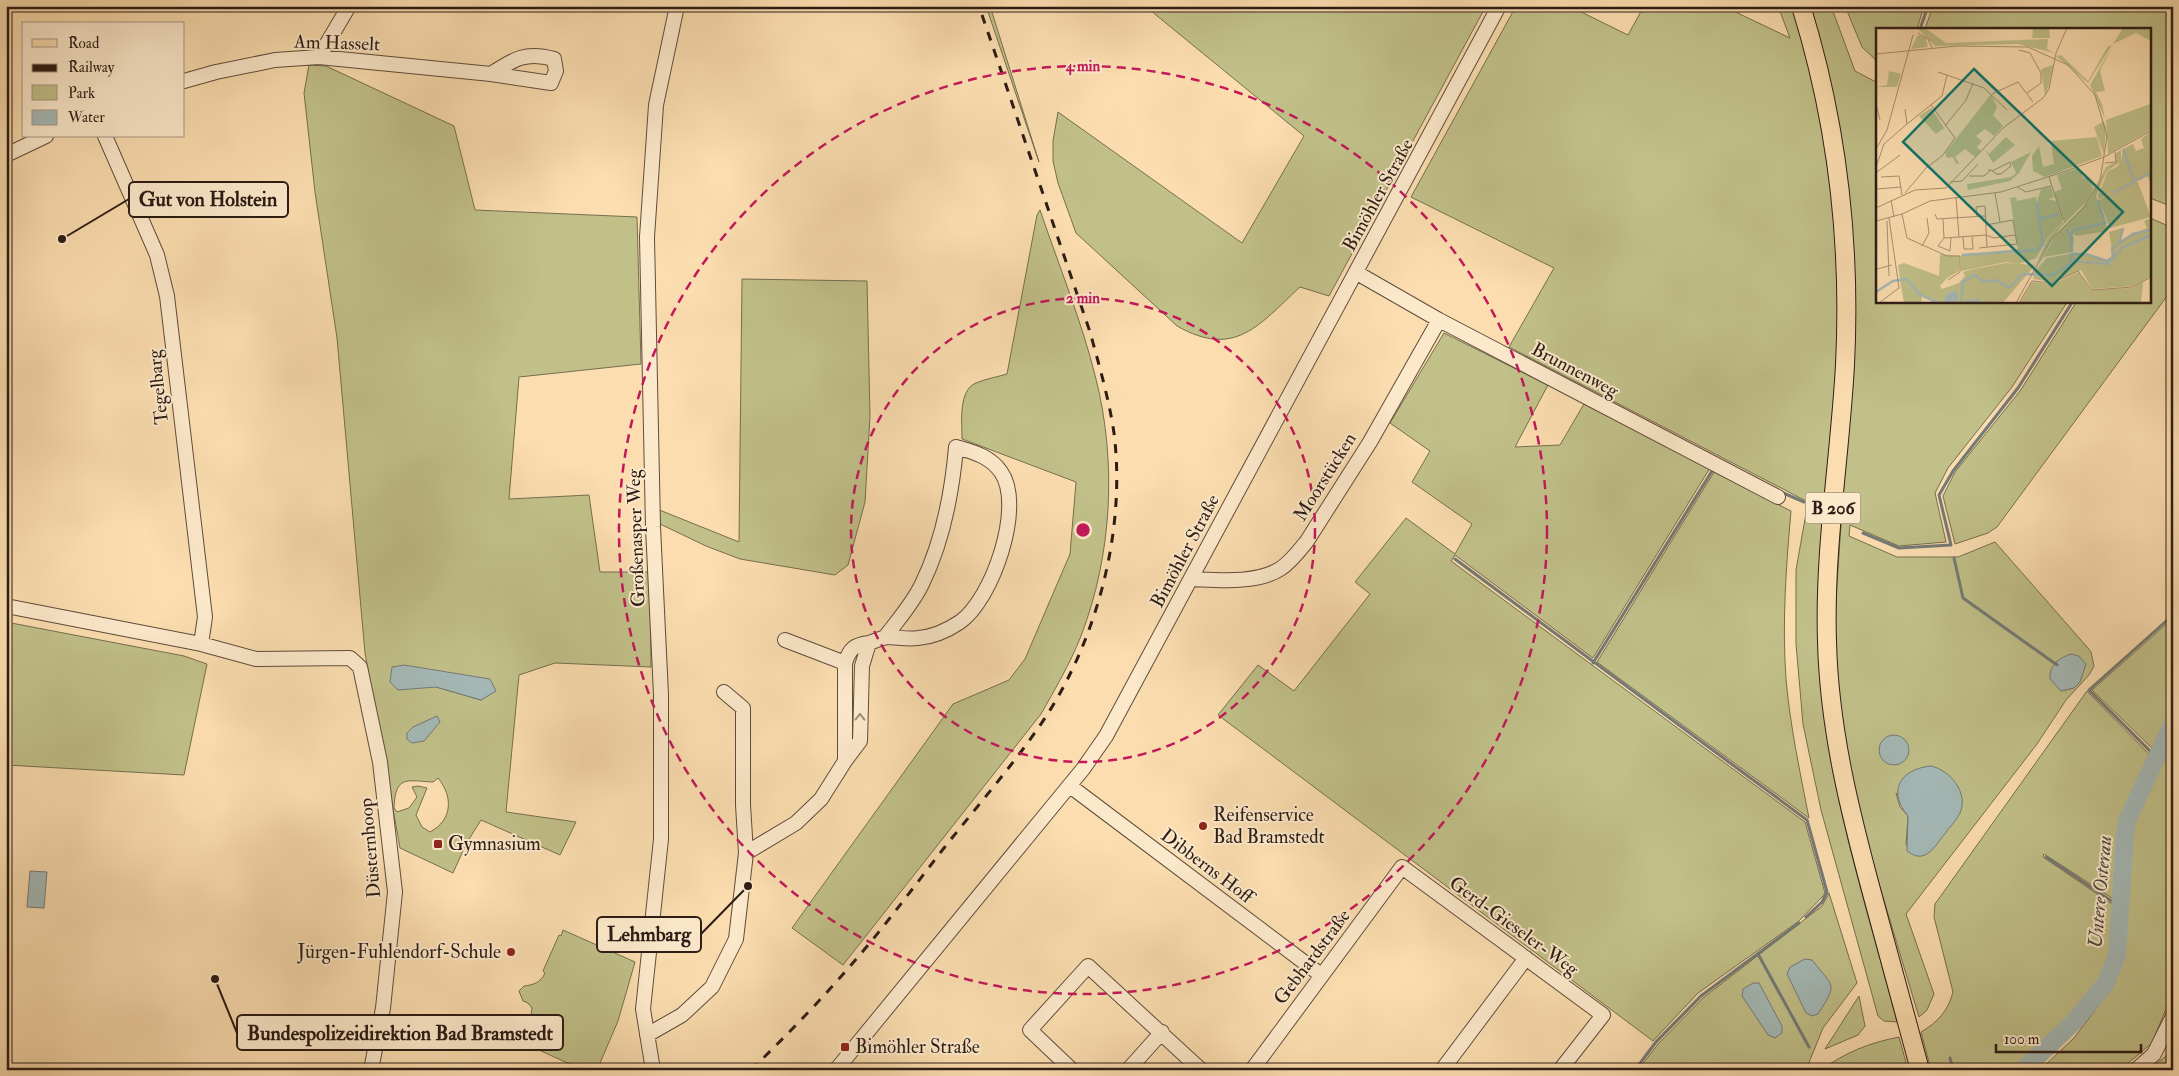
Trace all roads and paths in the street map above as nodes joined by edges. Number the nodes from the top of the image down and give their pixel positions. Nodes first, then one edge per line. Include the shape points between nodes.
1 (349, 6) edge
2 (677, 6) edge
3 (1499, 6) edge
4 (1801, 6) edge
5 (319, 57) junction
6 (491, 74) dead end
7 (185, 81) edge
8 (42, 138) edge
9 (106, 138) edge
10 (6, 155) edge
11 (1357, 273) junction
12 (1439, 320) junction
13 (1778, 497) dead end
14 (1191, 579) junction
15 (6, 606) edge
16 (885, 637) junction
17 (784, 640) dead end
18 (869, 643) junction
19 (201, 644) junction
20 (845, 663) junction
21 (724, 692) dead end
22 (844, 761) junction
23 (1070, 786) junction
24 (746, 853) junction
25 (1402, 867) joint
26 (1526, 958) junction
27 (1321, 975) junction
28 (2173, 1016) edge
29 (1162, 1032) junction
30 (647, 1035) junction
31 (371, 1070) edge
32 (654, 1070) edge
33 (836, 1070) edge
34 (1072, 1070) edge
35 (1128, 1070) edge
36 (1201, 1070) edge
37 (1252, 1070) edge
38 (1442, 1070) edge
39 (1560, 1070) edge
40 (1920, 1070) edge
41 (2136, 1070) edge

1 - 5 street
2 - 30 street, Großenasper Weg via 656,105 647,237 661,839 643,1009
3 - 11 street, Bimöhler Straße
4 - 40 main road, B 206 via 1829,116 1844,240 1845,363 1827,584 1829,688 1834,734 1848,799
5 - 6 street, Am Hasselt
5 - 7 street, Am Hasselt via 275,60
8 - 10 street
9 - 19 street, Tegelbarg via 157,256 167,296 205,617
11 - 12 street, Brunnenweg
11 - 14 street, Bimöhler Straße
12 - 13 street, Brunnenweg
12 - 14 street, Moorstücken via 1370,442 1308,541 1295,556 1280,570 1259,577
14 - 23 street, Bimöhler Straße via 1106,736
15 - 19 street
16 - 16 street via 917,639 961,621 990,582 1003,549 1008,522 1008,495 1002,473 991,460 956,447 942,533 922,584
16 - 18 street
17 - 20 street
18 - 20 street via 855,645
22 -> 18 street via 860,741 862,666
19 - 31 street, Düsternhoop via 256,658 350,658 360,667 380,762 395,892 383,1008
20 - 22 street
21 - 24 street via 743,708
22 - 24 street via 821,799 796,823
23 - 27 street, Dibberns Hoff
23 - 33 street, Bimöhler Straße
24 - 30 street via 736,939 712,987 682,1015
25 - 26 street, Gerd-Gieseler-Weg
25 - 27 street, Gebhardstraße
26 - 38 street
26 - 39 street, Gerd-Gieseler-Weg via 1604,1015
27 - 37 street, Gebhardstraße
28 - 41 street via 2154,1054
29 - 34 street via 1088,966 1030,1030
29 - 35 street
29 - 36 street
30 - 32 street, Großenasper Weg

